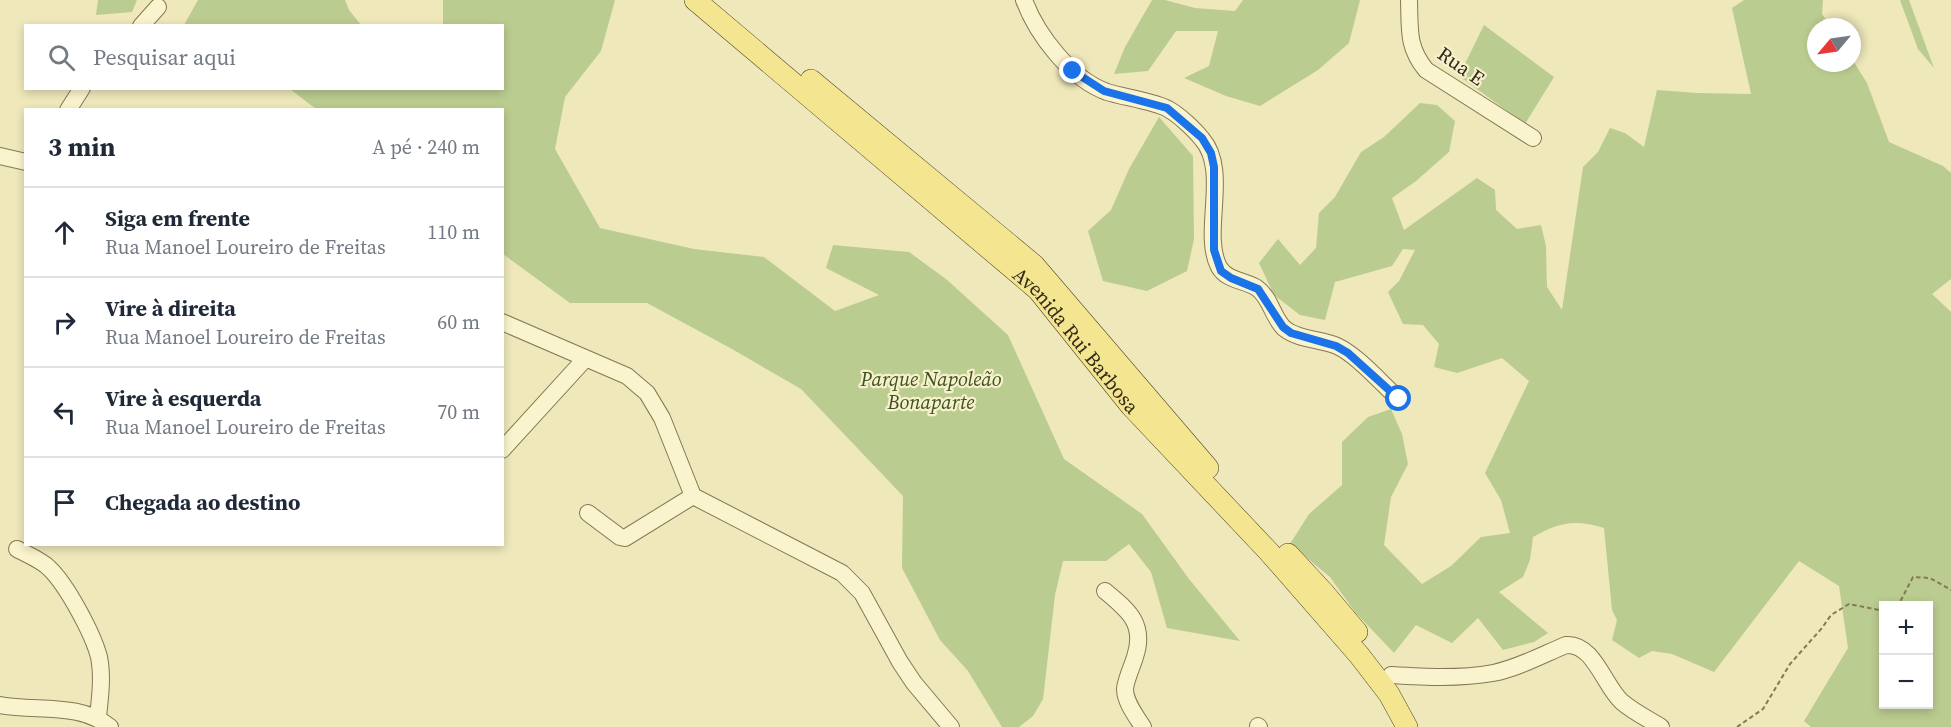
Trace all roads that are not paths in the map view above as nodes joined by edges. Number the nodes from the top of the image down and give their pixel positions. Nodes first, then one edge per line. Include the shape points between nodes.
1 (695, 0) edge
2 (714, 0) edge
3 (1024, 0) edge
4 (1409, 0) edge
5 (158, 7) dead end
6 (143, 24) edge
7 (81, 90) edge
8 (69, 108) edge
9 (1533, 138) dead end
10 (0, 156) edge
11 (24, 162) edge
12 (504, 323) edge
13 (585, 360) junction
14 (1399, 399) dead end
15 (504, 448) edge
16 (693, 496) junction
17 (588, 513) dead end
18 (18, 549) dead end
19 (1105, 591) dead end
20 (1391, 675) junction
21 (0, 705) edge
22 (104, 722) edge
23 (951, 727) edge
24 (1143, 727) edge
25 (1407, 727) edge
26 (1420, 727) edge
27 (1661, 727) edge

1 - 25 main road, Avenida Rui Barbosa via 1038,290 1131,406 1269,552 1359,655 1389,694
2 - 20 main road, Avenida Rui Barbosa via 1034,265 1207,467 1325,594
3 - 14 street via 1048,43 1073,71 1104,91 1167,108 1202,138 1214,167 1214,250 1221,271 1258,289 1291,333 1342,349
4 - 9 street, Rua E via 1415,56 1426,70
5 - 6 street
7 - 8 street
10 - 11 street
12 - 13 street
13 - 15 street
13 - 16 street via 627,376 647,393 662,418
16 - 17 street via 625,538
16 - 23 street via 842,573 862,592 900,662
18 - 22 street via 48,567 61,582 88,630 99,657
19 - 24 street via 1133,617 1138,649 1125,690
20 - 26 main road, Avenida Rui Barbosa
20 - 27 street via 1491,673 1575,645 1583,648 1623,702
21 - 22 street via 81,711

